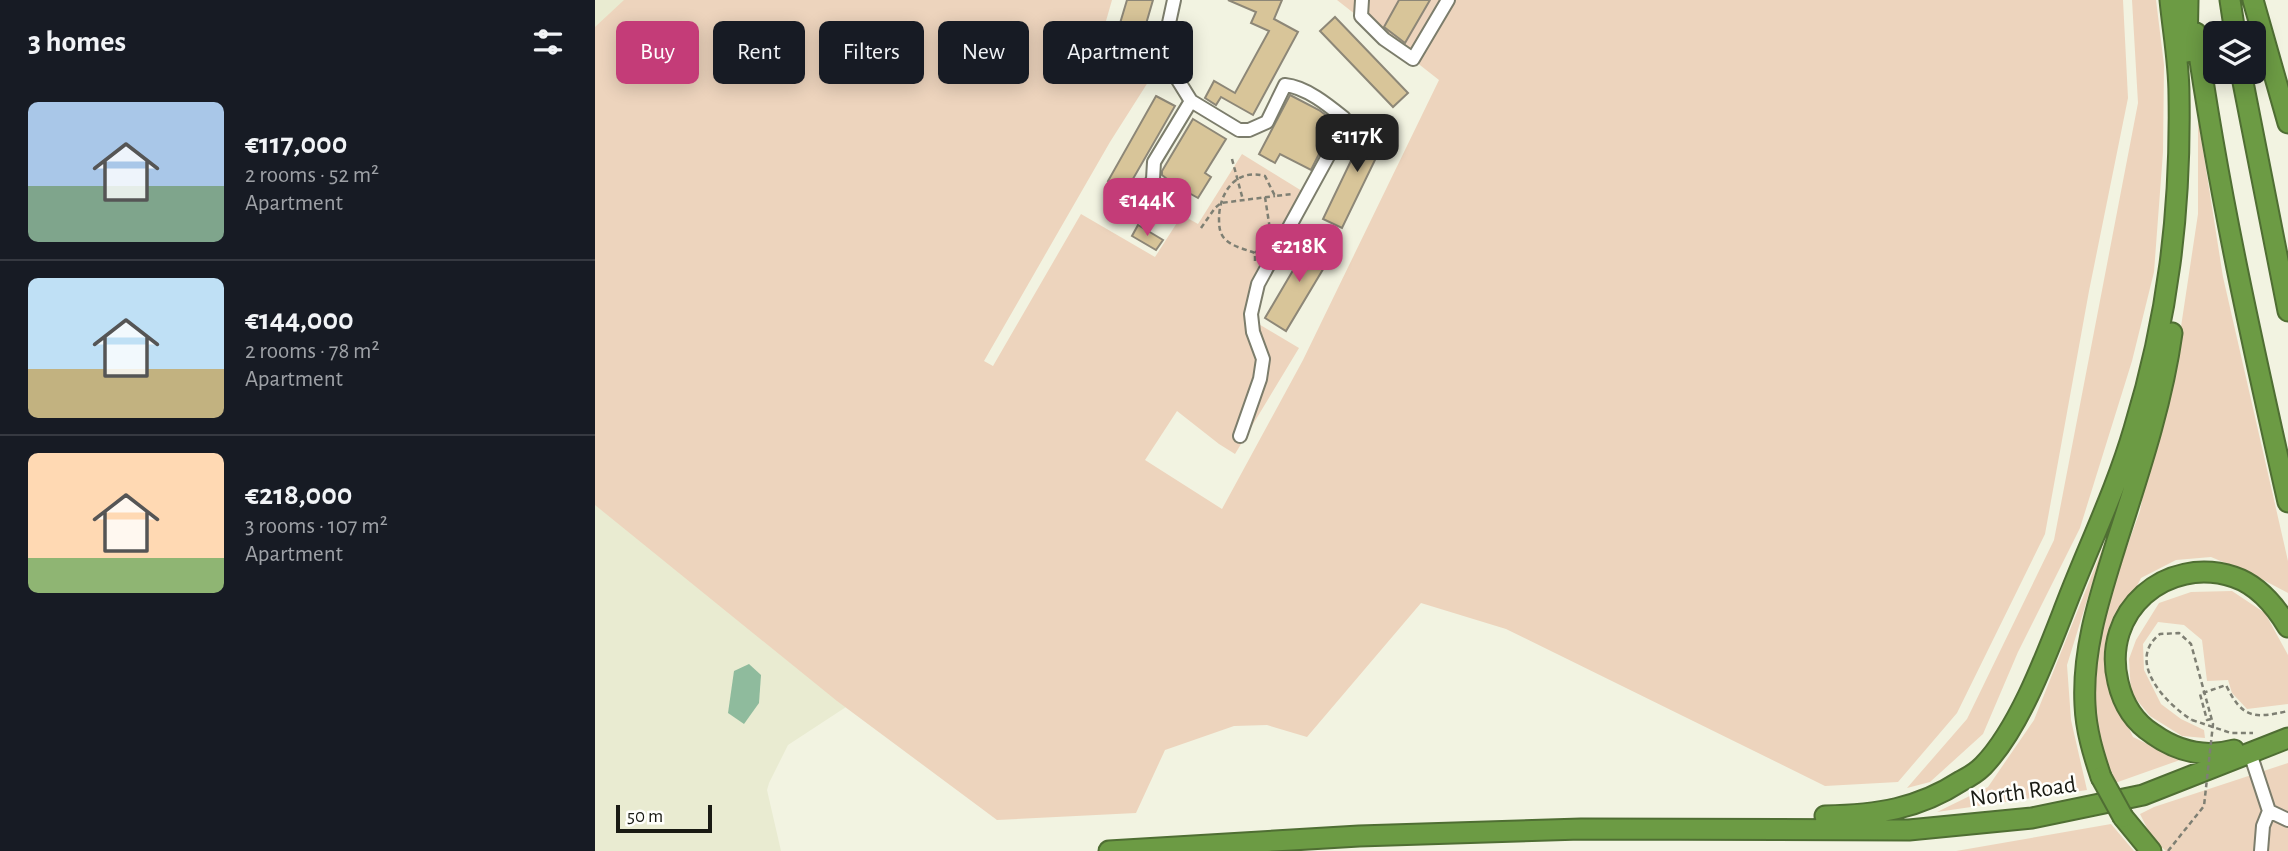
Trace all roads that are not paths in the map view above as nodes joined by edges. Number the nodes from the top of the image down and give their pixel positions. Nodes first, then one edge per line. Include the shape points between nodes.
1 (1174, 0) edge
2 (1361, 0) edge
3 (1448, 0) edge
4 (2170, 0) edge
5 (2190, 0) edge
6 (2230, 0) edge
7 (2253, 0) edge
8 (2233, 21) edge
9 (2243, 84) edge
10 (1191, 102) junction
11 (2288, 123) edge
12 (1134, 214) dead end
13 (2288, 311) edge
14 (1240, 436) dead end
15 (2288, 502) edge
16 (2288, 627) edge
17 (2288, 738) edge
18 (2250, 753) junction
19 (2269, 811) junction
20 (2288, 820) edge
21 (1608, 828) junction
22 (2259, 850) edge
23 (1109, 851) edge
24 (2151, 851) edge

1 - 10 lane via 1164,46 1168,64
2 - 3 lane via 1361,16 1413,59
4 - 21 highway via 2179,92 2178,202 2161,327 2134,430 2100,523 2051,644 2004,740 1982,768 1908,808 1862,815 1709,819
5 - 15 highway via 2248,323
5 - 24 highway, bridge via 2186,34 2192,133 2188,228 2171,341 2086,661 2089,741 2101,777 2123,817
6 - 8 highway
7 - 11 highway
9 - 13 highway
10 - 12 lane via 1154,162 1153,179
10 - 14 lane via 1239,130 1249,130 1267,122 1285,85 1294,86 1344,118 1343,129 1258,284 1251,314 1263,359
16 - 17 highway via 2274,605 2237,578 2196,572 2171,577 2135,603 2123,621 2114,668 2128,710 2164,742 2216,755
17 - 18 highway, North Road
18 - 19 lane
18 - 21 highway, North Road via 2143,795 2032,818 1909,830
19 - 20 lane
19 - 22 lane
21 - 23 highway

